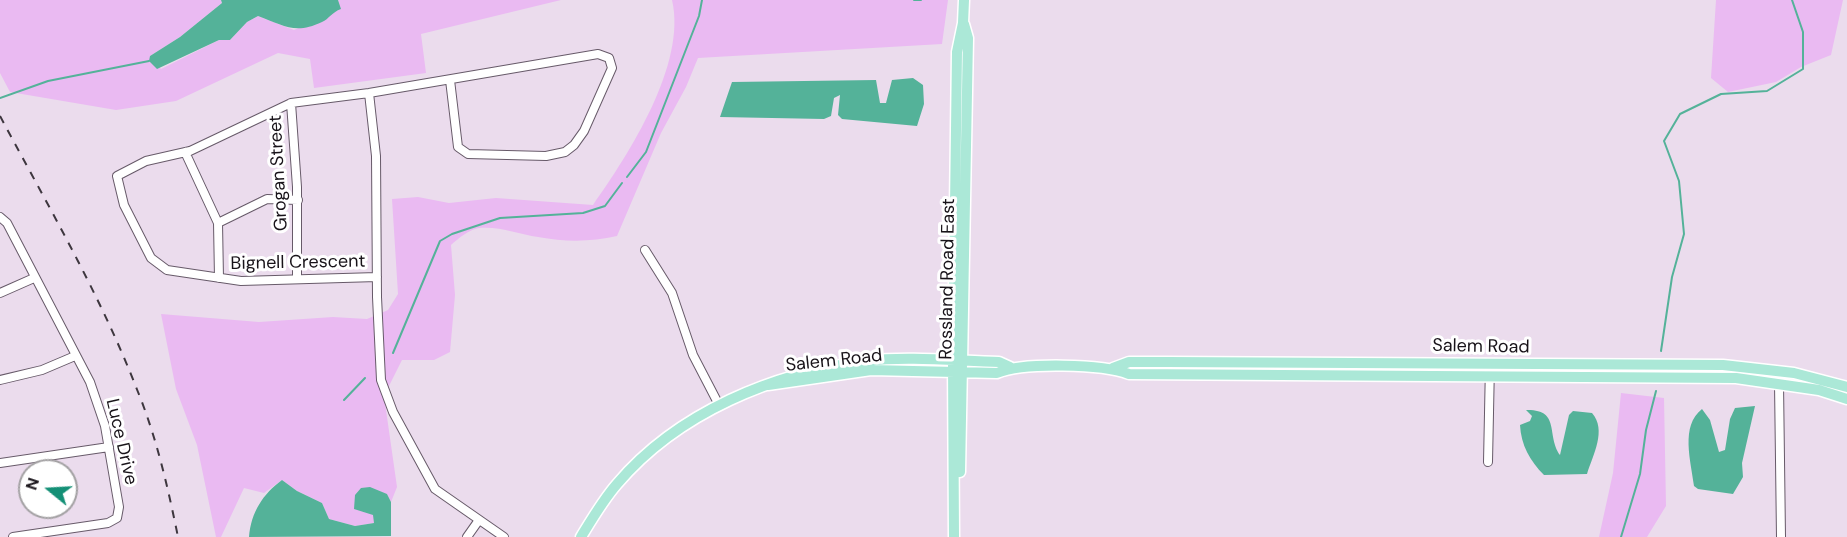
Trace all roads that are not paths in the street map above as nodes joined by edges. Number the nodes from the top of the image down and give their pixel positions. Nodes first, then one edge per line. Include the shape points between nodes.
1 (964, 0) edge
2 (450, 80) junction
3 (369, 93) junction
4 (291, 103) junction
5 (186, 152) junction
6 (298, 200) junction
7 (1, 217) edge
8 (218, 223) junction
9 (645, 250) dead end
10 (297, 277) junction
11 (377, 277) junction
12 (34, 279) junction
13 (219, 279) junction
14 (0, 293) edge
15 (75, 356) junction
16 (1490, 364) junction
17 (958, 367) junction
18 (1113, 368) junction
19 (1489, 376) junction
20 (0, 380) edge
21 (1779, 383) junction
22 (1847, 387) edge
23 (1847, 399) edge
24 (719, 405) junction
25 (109, 447) junction
26 (1488, 462) dead end
27 (0, 463) edge
28 (479, 520) junction
29 (47, 534) edge
30 (13, 537) edge
31 (467, 537) edge
32 (504, 537) edge
33 (581, 537) edge
34 (954, 537) edge
35 (959, 537) edge
36 (1781, 537) edge

1 - 17 main road, Rossland Road East via 957,52
2 - 2 street, Bignell Crescent via 458,147 468,154 546,156 565,152 581,137 612,68 609,58 598,54
2 - 3 street, Bignell Crescent
3 - 4 street, Bignell Crescent
3 - 11 street via 376,156
4 - 5 street, Bignell Crescent
4 - 6 street, Grogan Street
5 - 8 street
5 - 13 street, Bignell Crescent via 128,169 117,176 118,188 151,258 167,270
6 - 8 street via 267,199
6 - 10 street, Grogan Street
7 - 12 street, Luce Drive
8 - 13 street
9 - 24 street via 672,293 693,355
10 - 11 street, Bignell Crescent
10 - 13 street, Bignell Crescent
11 - 28 street via 381,380 393,412 435,489
12 - 14 street
12 - 15 street, Luce Drive
15 - 20 street via 42,370
15 - 25 street, Luce Drive via 97,401
16 - 18 main road, Salem Road via 1129,362
16 - 19 street
16 - 22 main road, Salem Road via 1723,365 1794,373
17 - 18 main road, Salem Road via 997,373 1010,367
17 - 24 main road, Salem Road via 868,361 808,371
17 - 34 main road, Rossland Road East
17 - 35 main road, Rossland Road East
18 - 19 main road, Salem Road via 1129,374
19 - 21 main road, Salem Road via 1736,378
19 - 26 street
21 - 23 main road, Salem Road
21 - 36 street
24 - 33 main road, Salem Road via 660,442 607,497
25 - 27 street
25 - 29 street, Luce Drive via 119,507 117,518
28 - 31 street
28 - 32 street
29 - 30 street, Luce Drive

